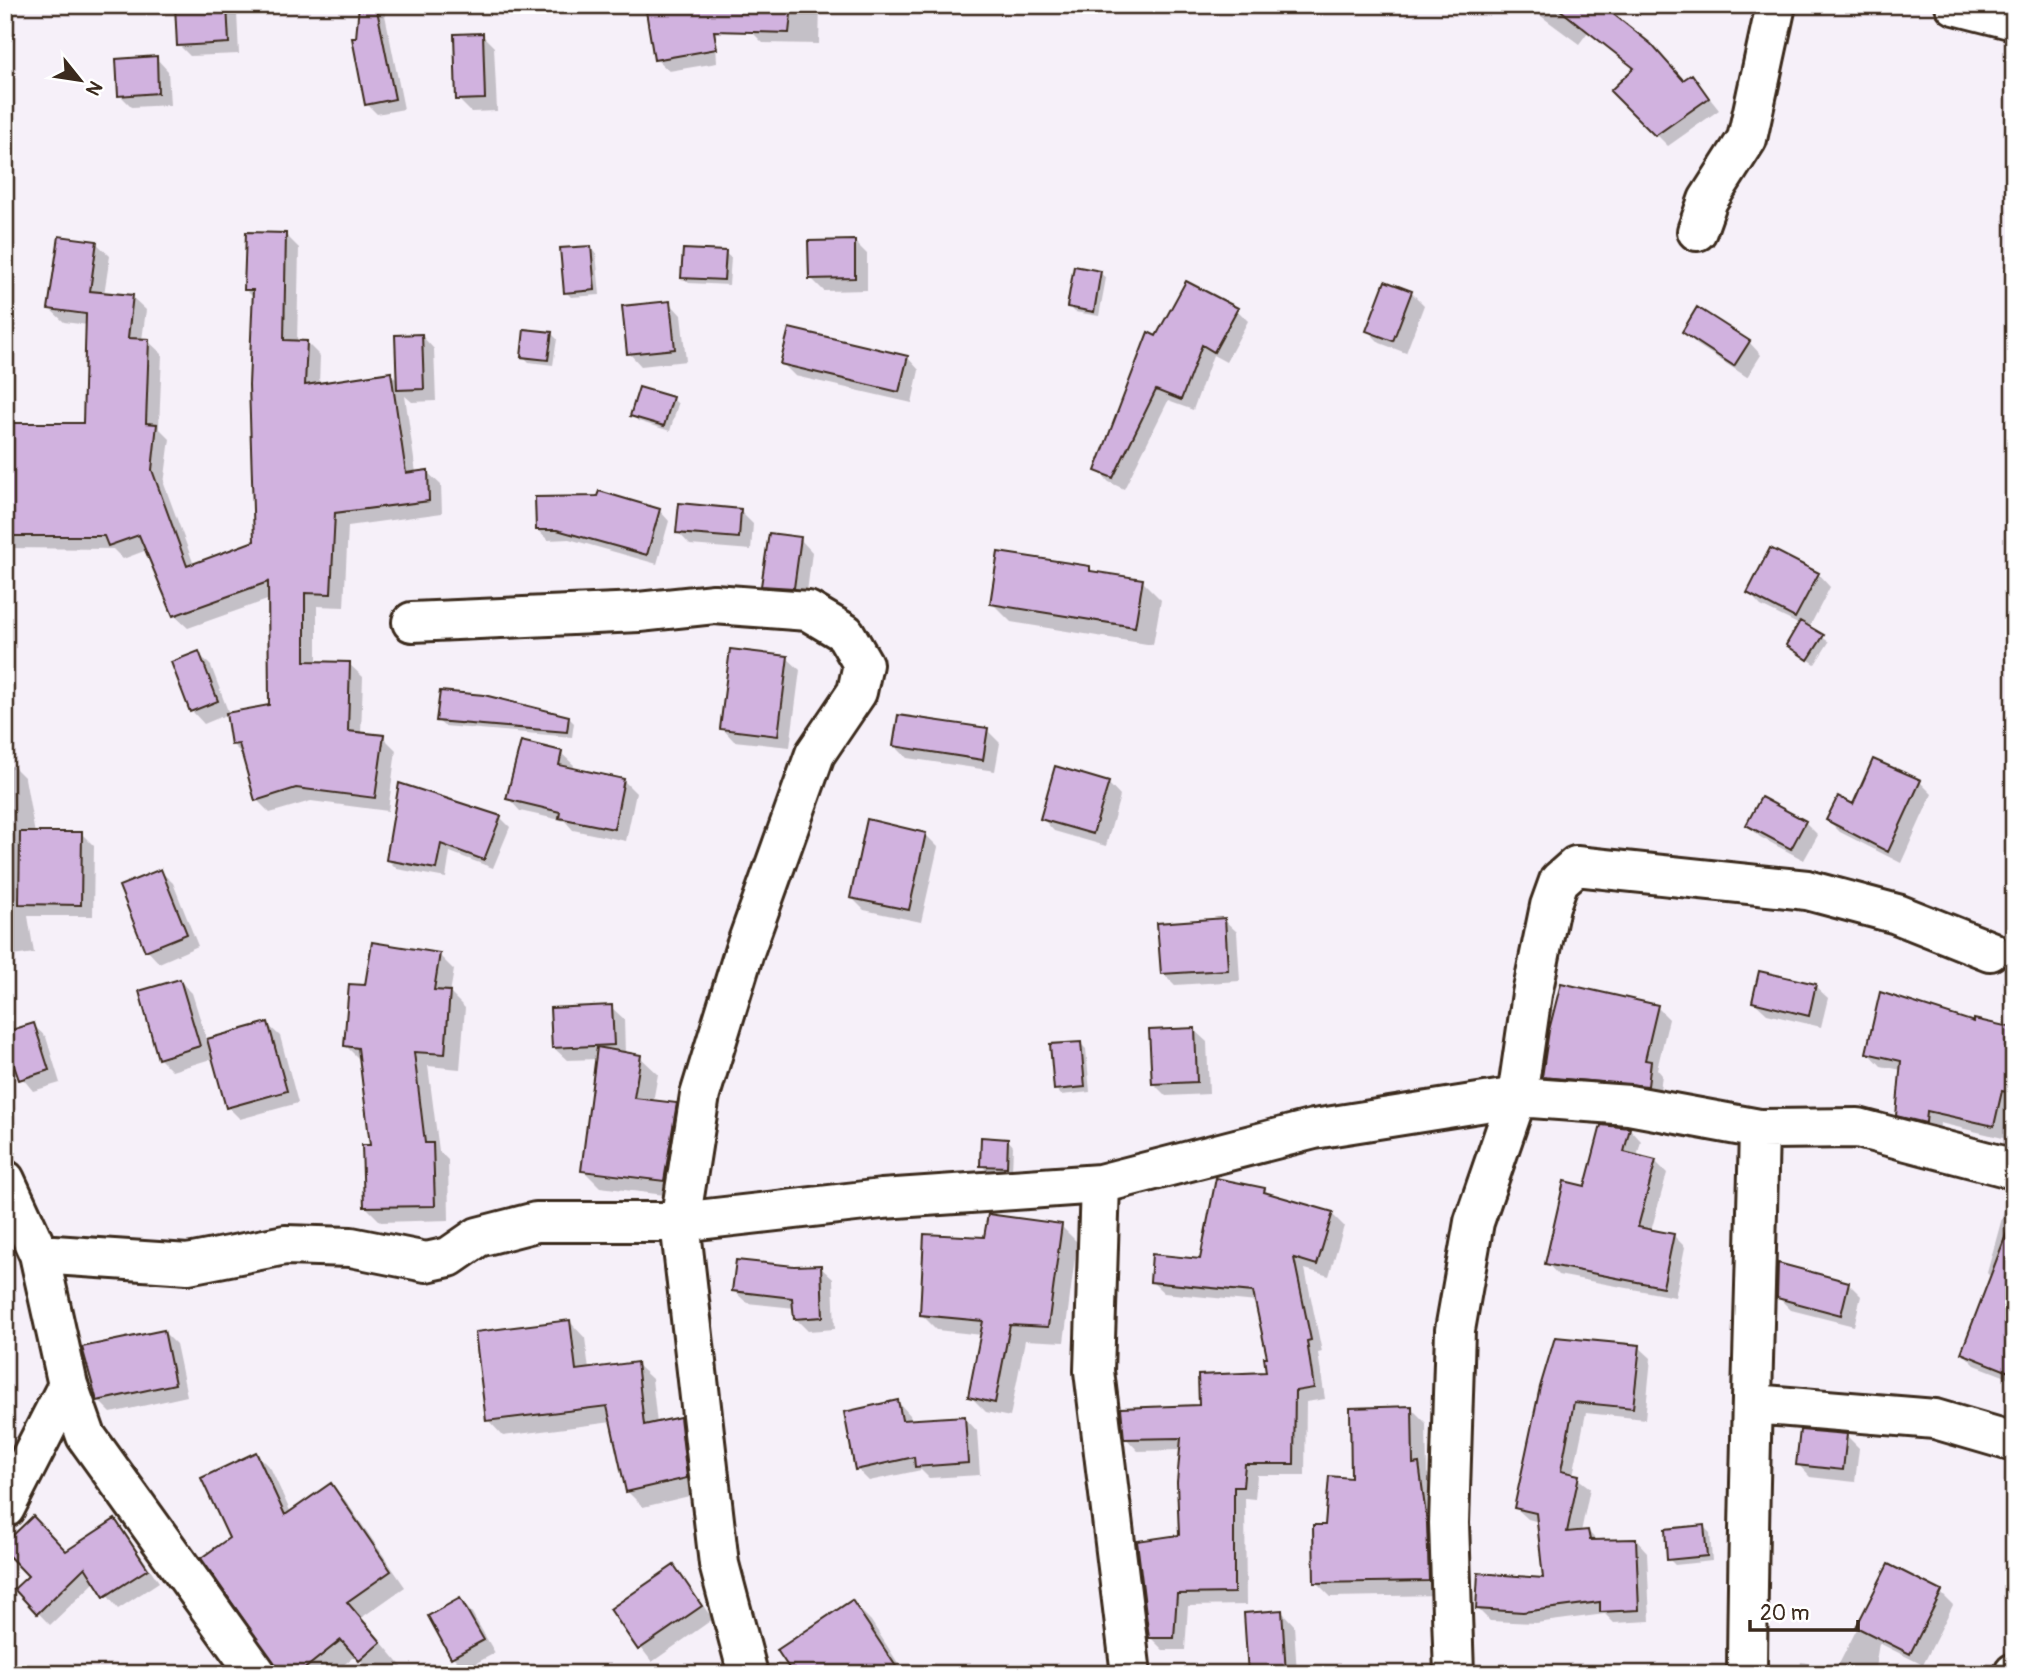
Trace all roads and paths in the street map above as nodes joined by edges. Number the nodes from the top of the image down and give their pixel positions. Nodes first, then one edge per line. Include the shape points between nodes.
1 (1776, 5) edge
2 (1955, 5) edge
3 (2014, 20) edge
4 (1698, 232) dead end
5 (412, 622) dead end
6 (1990, 951) dead end
7 (1517, 1097) junction
8 (1759, 1129) junction
9 (2014, 1170) edge
10 (5, 1180) edge
11 (1100, 1184) junction
12 (680, 1222) junction
13 (39, 1254) junction
14 (68, 1385) junction
15 (1753, 1404) junction
16 (2014, 1442) edge
17 (5, 1508) edge
18 (257, 1674) edge
19 (748, 1674) edge
20 (1131, 1674) edge
21 (1454, 1674) edge
22 (1747, 1674) edge

1 - 4 street via 1746,139 1708,200
2 - 3 street
5 - 12 street via 639,612 714,604 808,611 845,633 863,664 857,692 815,754 744,952 700,1095
6 - 7 street via 1896,914 1807,890 1576,866 1559,880 1550,906
7 - 8 street via 1629,1105
7 - 11 street via 1314,1129
7 - 21 street via 1474,1222 1455,1331 1449,1523
8 - 9 street via 1858,1128
8 - 15 street
10 - 13 street
11 - 12 street via 882,1199
11 - 20 street via 1094,1371
12 - 13 street via 536,1222 478,1237 449,1257 426,1262 351,1247 285,1245 188,1264
12 - 19 street via 719,1564
13 - 14 street
14 - 17 street
14 - 18 street via 86,1436
15 - 16 street via 1935,1419
15 - 22 street

